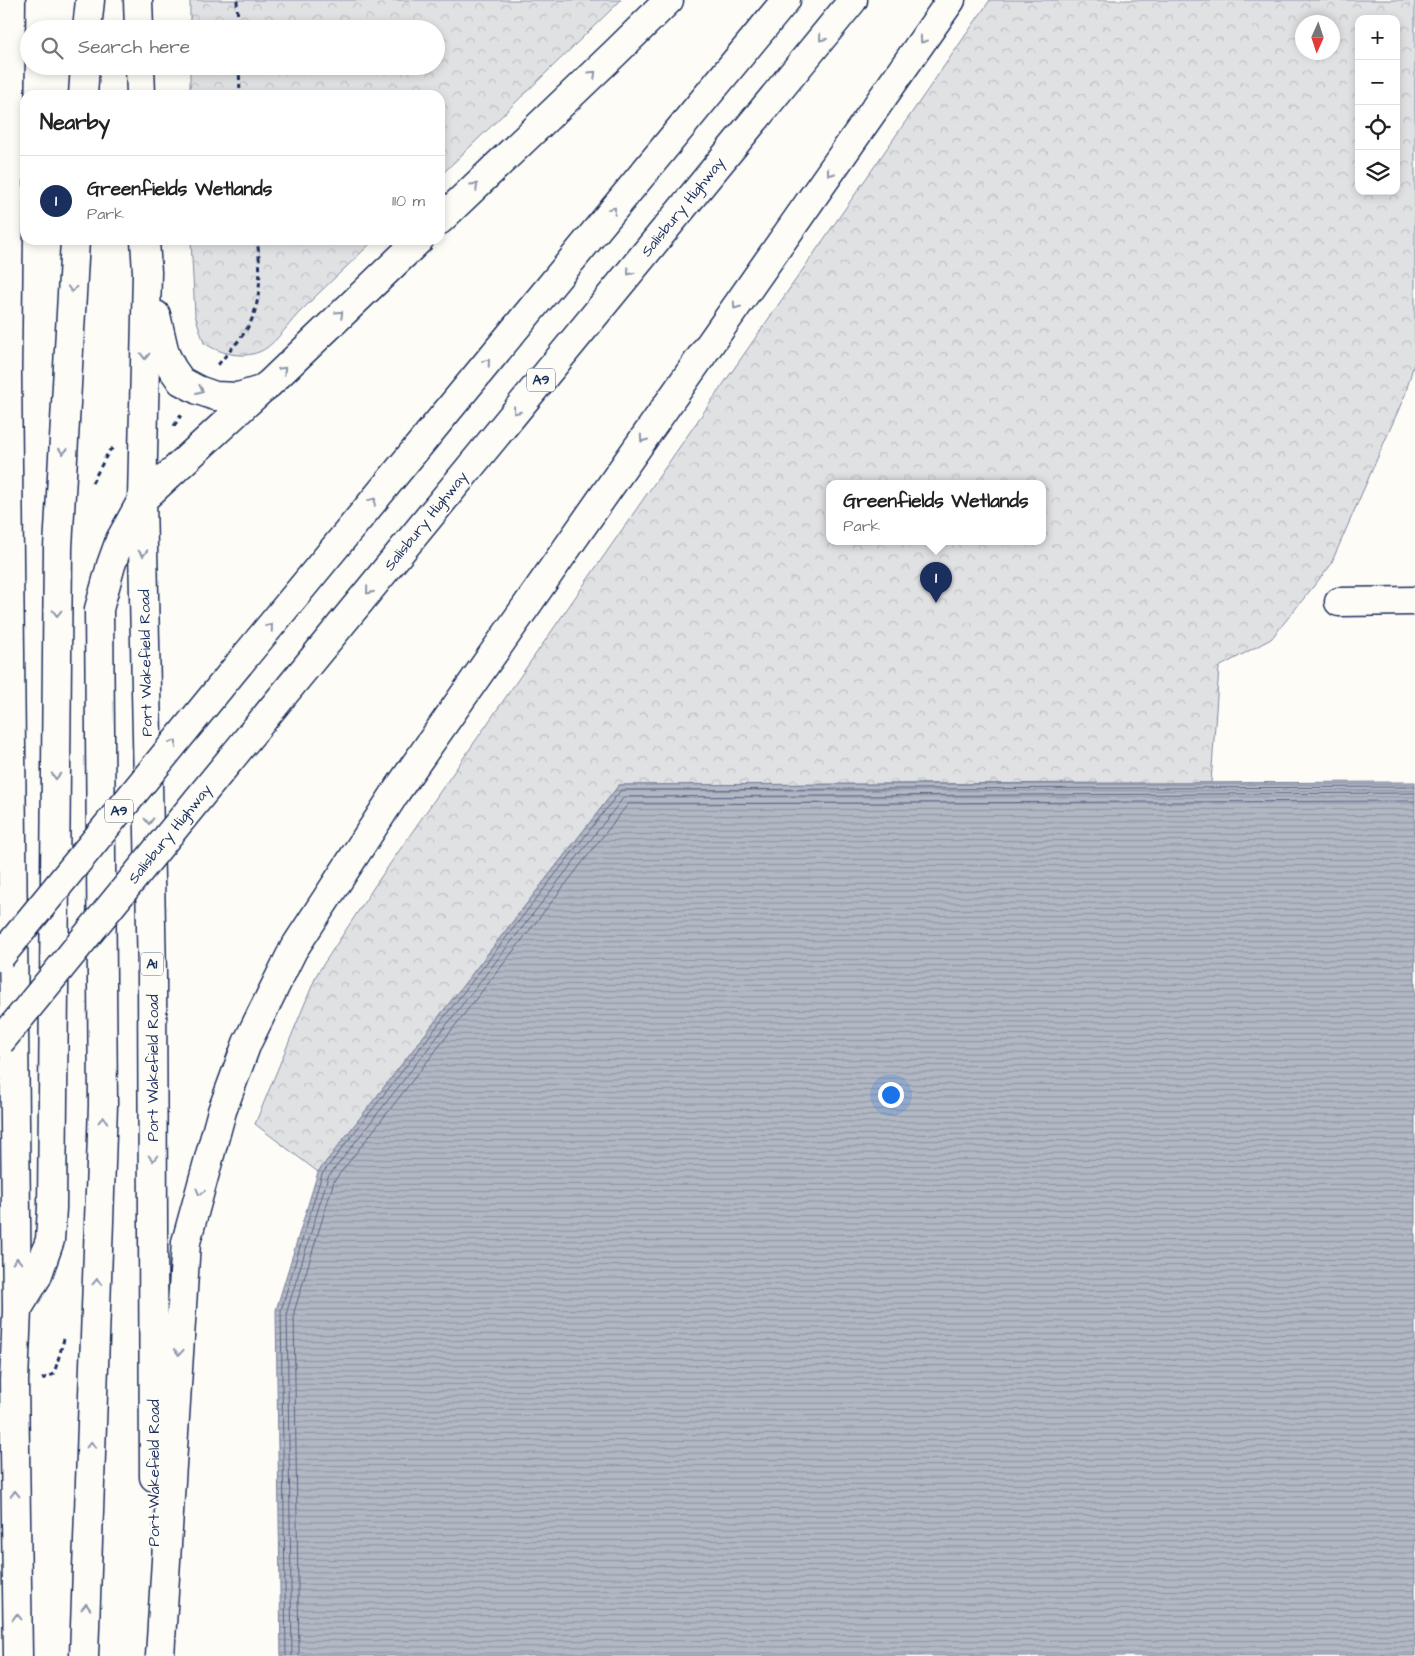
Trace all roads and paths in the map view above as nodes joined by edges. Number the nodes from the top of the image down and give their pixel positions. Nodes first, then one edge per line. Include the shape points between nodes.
1 (11, 0) edge
2 (90, 0) edge
3 (138, 0) edge
4 (237, 0) edge
5 (669, 0) edge
6 (786, 0) edge
7 (853, 0) edge
8 (951, 0) edge
9 (88, 20) edge
10 (139, 20) edge
11 (238, 20) edge
12 (84, 75) edge
13 (140, 75) edge
14 (239, 75) edge
15 (83, 90) edge
16 (141, 90) edge
17 (240, 90) edge
18 (445, 215) edge
19 (75, 245) edge
20 (146, 245) edge
21 (258, 245) edge
22 (414, 245) edge
23 (146, 272) junction
24 (219, 364) dead end
25 (7, 372) junction
26 (261, 390) junction
27 (0, 416) edge
28 (142, 500) junction
29 (1415, 601) edge
30 (1340, 602) dead end
31 (0, 957) edge
32 (0, 1042) edge
33 (9, 1318) edge
34 (0, 1512) edge
35 (16, 1578) junction
36 (18, 1656) edge
37 (84, 1656) edge
38 (155, 1656) edge
39 (160, 1656) edge

1 - 25 main road
2 - 9 main road
3 - 10 main road
4 - 11 path
18 -> 5 main road
31 -> 6 main road, A9, bridge
7 -> 32 main road, Salisbury Highway / A9, bridge
8 -> 39 main road via 396,792 293,950 246,1043 222,1111 186,1242
12 - 15 main road
13 - 16 main road
14 - 17 path
19 -> 33 main road via 58,548 52,1208 50,1240 36,1277
20 - 23 main road, Port Wakefield Road / A1
21 - 24 path via 258,297 253,316 250,325
26 -> 22 main road
23 -> 26 main road via 165,354 181,381 215,396 238,397
23 -> 28 main road, Port Wakefield Road / A1
25 - 27 main road
33 -> 25 main road
26 - 28 main road
37 -> 28 main road via 103,1105 99,609 120,540
28 -> 38 main road, Port Wakefield Road / A1 via 152,984
29 - 30 main road
35 -> 33 main road via 14,1381
34 - 35 main road
36 -> 35 main road

